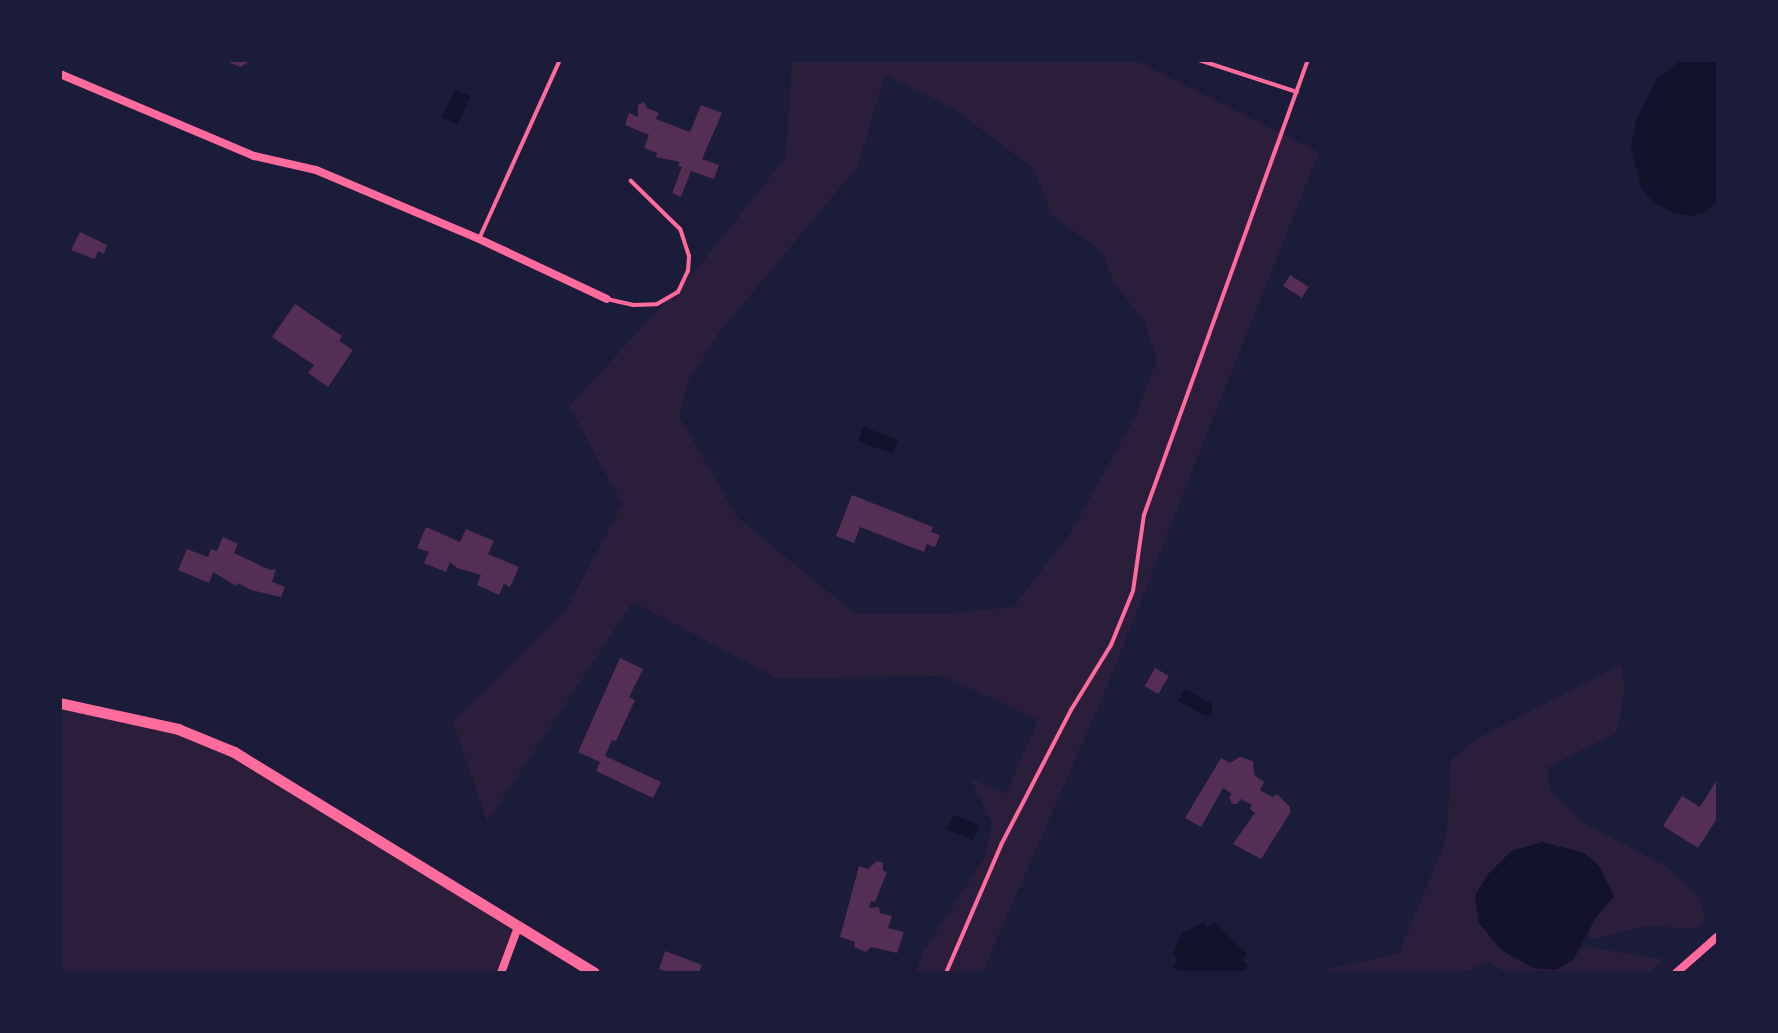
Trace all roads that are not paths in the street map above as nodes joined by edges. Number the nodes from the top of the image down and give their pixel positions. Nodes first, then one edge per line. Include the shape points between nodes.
1 (560, 60) edge
2 (1199, 60) edge
3 (1308, 60) edge
4 (60, 74) edge
5 (1297, 92) junction
6 (631, 181) dead end
7 (479, 239) junction
8 (607, 299) joint
9 (60, 703) edge
10 (518, 927) junction
11 (1718, 936) edge
12 (501, 973) edge
13 (594, 973) edge
14 (946, 973) edge
15 (1676, 973) edge

1 - 7 lane
2 - 5 lane
3 - 5 lane
4 - 7 street via 254,156 316,170
5 - 14 lane via 1144,515 1133,591 1111,645 1001,845
6 - 8 lane via 680,229 688,271 678,292 657,304
7 - 8 street
9 - 10 street via 161,725 221,746
10 - 12 street
10 - 13 street
11 - 15 street

